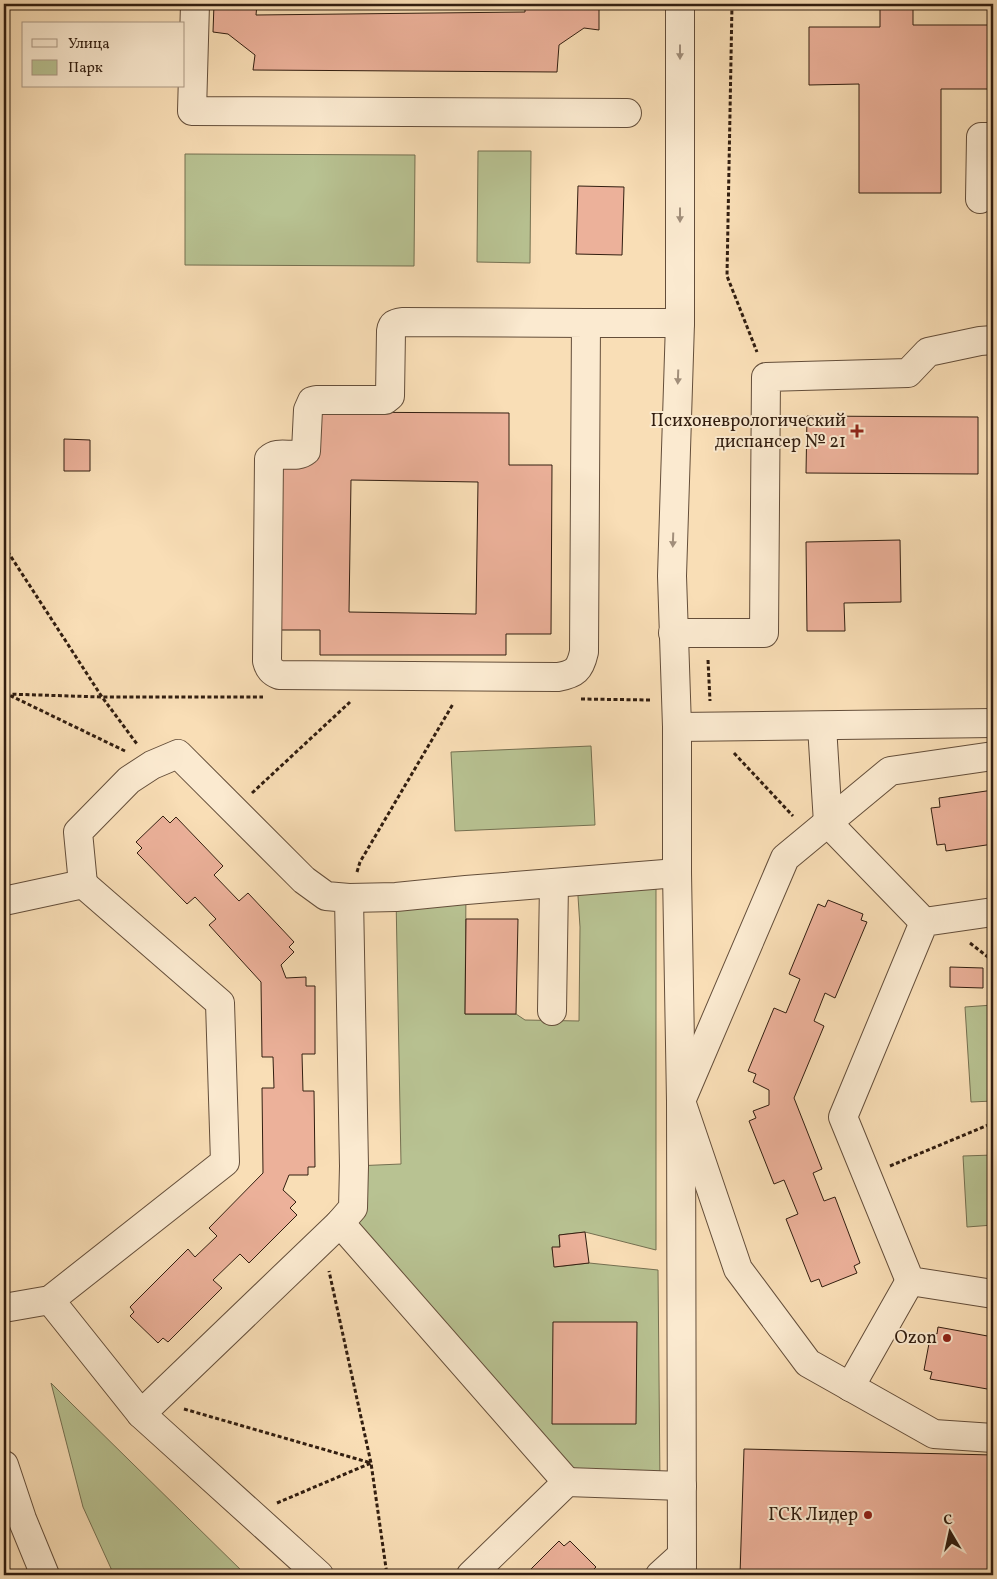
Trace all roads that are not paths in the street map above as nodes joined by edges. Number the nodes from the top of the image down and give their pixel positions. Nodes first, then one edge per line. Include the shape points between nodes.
1 (195, 4) edge
2 (680, 4) edge
3 (627, 113) dead end
4 (993, 137) edge
5 (980, 199) dead end
6 (586, 323) junction
7 (680, 323) junction
8 (993, 340) edge
9 (673, 633) junction
10 (677, 723) junction
11 (993, 723) edge
12 (822, 726) junction
13 (993, 756) edge
14 (820, 829) junction
15 (677, 873) junction
16 (554, 883) junction
17 (84, 884) junction
18 (349, 898) junction
19 (4, 901) edge
20 (993, 912) edge
21 (924, 922) junction
22 (552, 1011) dead end
23 (681, 1101) junction
24 (331, 1232) junction
25 (910, 1281) junction
26 (993, 1294) edge
27 (50, 1300) junction
28 (4, 1308) edge
29 (850, 1387) junction
30 (148, 1407) junction
31 (993, 1438) edge
32 (4, 1465) edge
33 (568, 1482) junction
34 (682, 1486) junction
35 (9, 1500) edge
36 (682, 1565) edge
37 (45, 1575) edge
38 (319, 1575) edge
39 (471, 1575) edge
40 (660, 1575) edge

1 - 3 street via 192,111
2 -> 7 street
4 - 5 street via 981,137
6 - 6 street via 582,664 571,675 558,677 279,675 273,672 267,661 268,459 277,454 304,454 308,406 312,401 385,400 390,396 391,327 395,323
6 - 7 street
7 -> 9 street
8 - 9 street via 928,352 908,373 766,377 764,633
9 - 10 street
10 - 12 street via 711,728
10 - 15 street
11 - 12 street
12 - 14 street
13 - 14 street via 890,771
14 - 21 street
14 - 23 street via 785,858
15 - 16 street
15 - 23 street
16 - 18 street
16 - 22 street
17 - 18 street via 78,832 129,780 152,764 178,754 304,880 326,896
17 - 19 street
17 - 27 street via 220,1003 226,1162
18 - 24 street via 353,1208
20 - 21 street
21 - 25 street via 843,1117
23 - 29 street via 738,1270 808,1363
23 - 34 street
24 - 30 street
24 - 33 street
25 - 26 street
25 - 29 street
27 - 28 street
27 - 30 street
29 - 31 street via 934,1434
30 - 38 street via 251,1513
32 - 35 street
33 - 34 street
33 - 39 street
34 - 36 street
35 - 37 street via 22,1518
36 - 40 street

